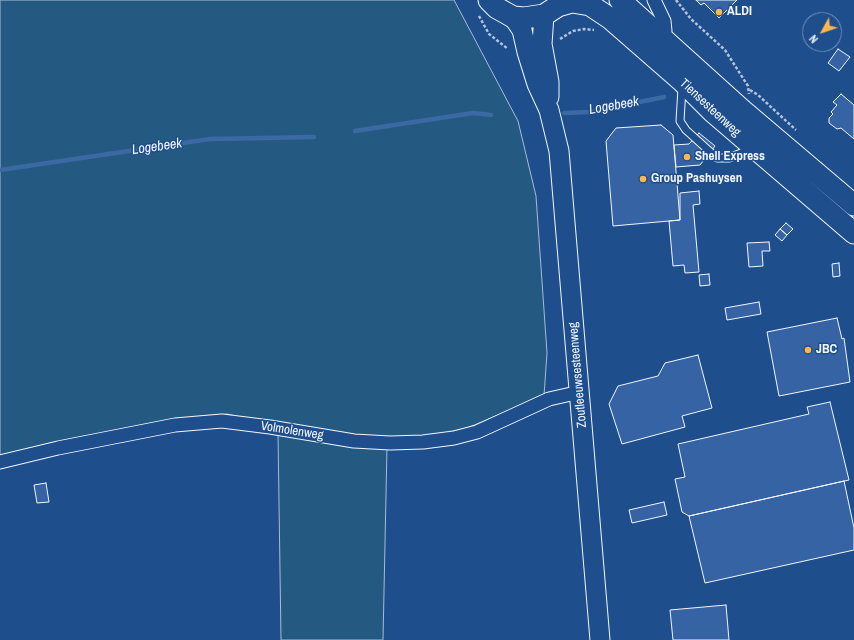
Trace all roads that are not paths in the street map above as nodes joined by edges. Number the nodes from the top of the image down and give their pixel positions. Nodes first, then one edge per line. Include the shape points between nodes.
1 (620, 0) edge
2 (638, 0) edge
3 (654, 0) edge
4 (483, 6) edge
5 (555, 7) edge
6 (514, 17) junction
7 (665, 30) junction
8 (680, 52) junction
9 (682, 81) junction
10 (549, 110) junction
11 (754, 148) junction
12 (854, 205) edge
13 (854, 233) edge
14 (580, 392) junction
15 (0, 462) edge
16 (600, 640) edge

1 - 8 main road, Tiensesteenweg
2 - 7 main road
3 - 7 street via 664,21
4 - 6 main road via 497,8
5 - 6 main road, Tiensesteenweg via 533,18
5 - 9 main road, Tiensesteenweg via 572,2 590,5 611,19
5 - 10 street, Zoutleeuwsesteenweg via 542,44 549,82
6 - 10 street, Zoutleeuwsesteenweg via 522,30 537,84
7 - 8 main road
8 - 12 main road, Tiensesteenweg via 742,110
9 - 11 main road, Tiensesteenweg via 698,99
9 - 11 lane via 680,121 686,130 718,158 729,158
10 - 14 street, Zoutleeuwsesteenweg via 559,151
11 - 13 main road, Tiensesteenweg
14 - 15 street, Volmolenweg via 548,399 476,432 423,442 354,441 222,421 175,425
14 - 16 street, Zoutleeuwsesteenweg

